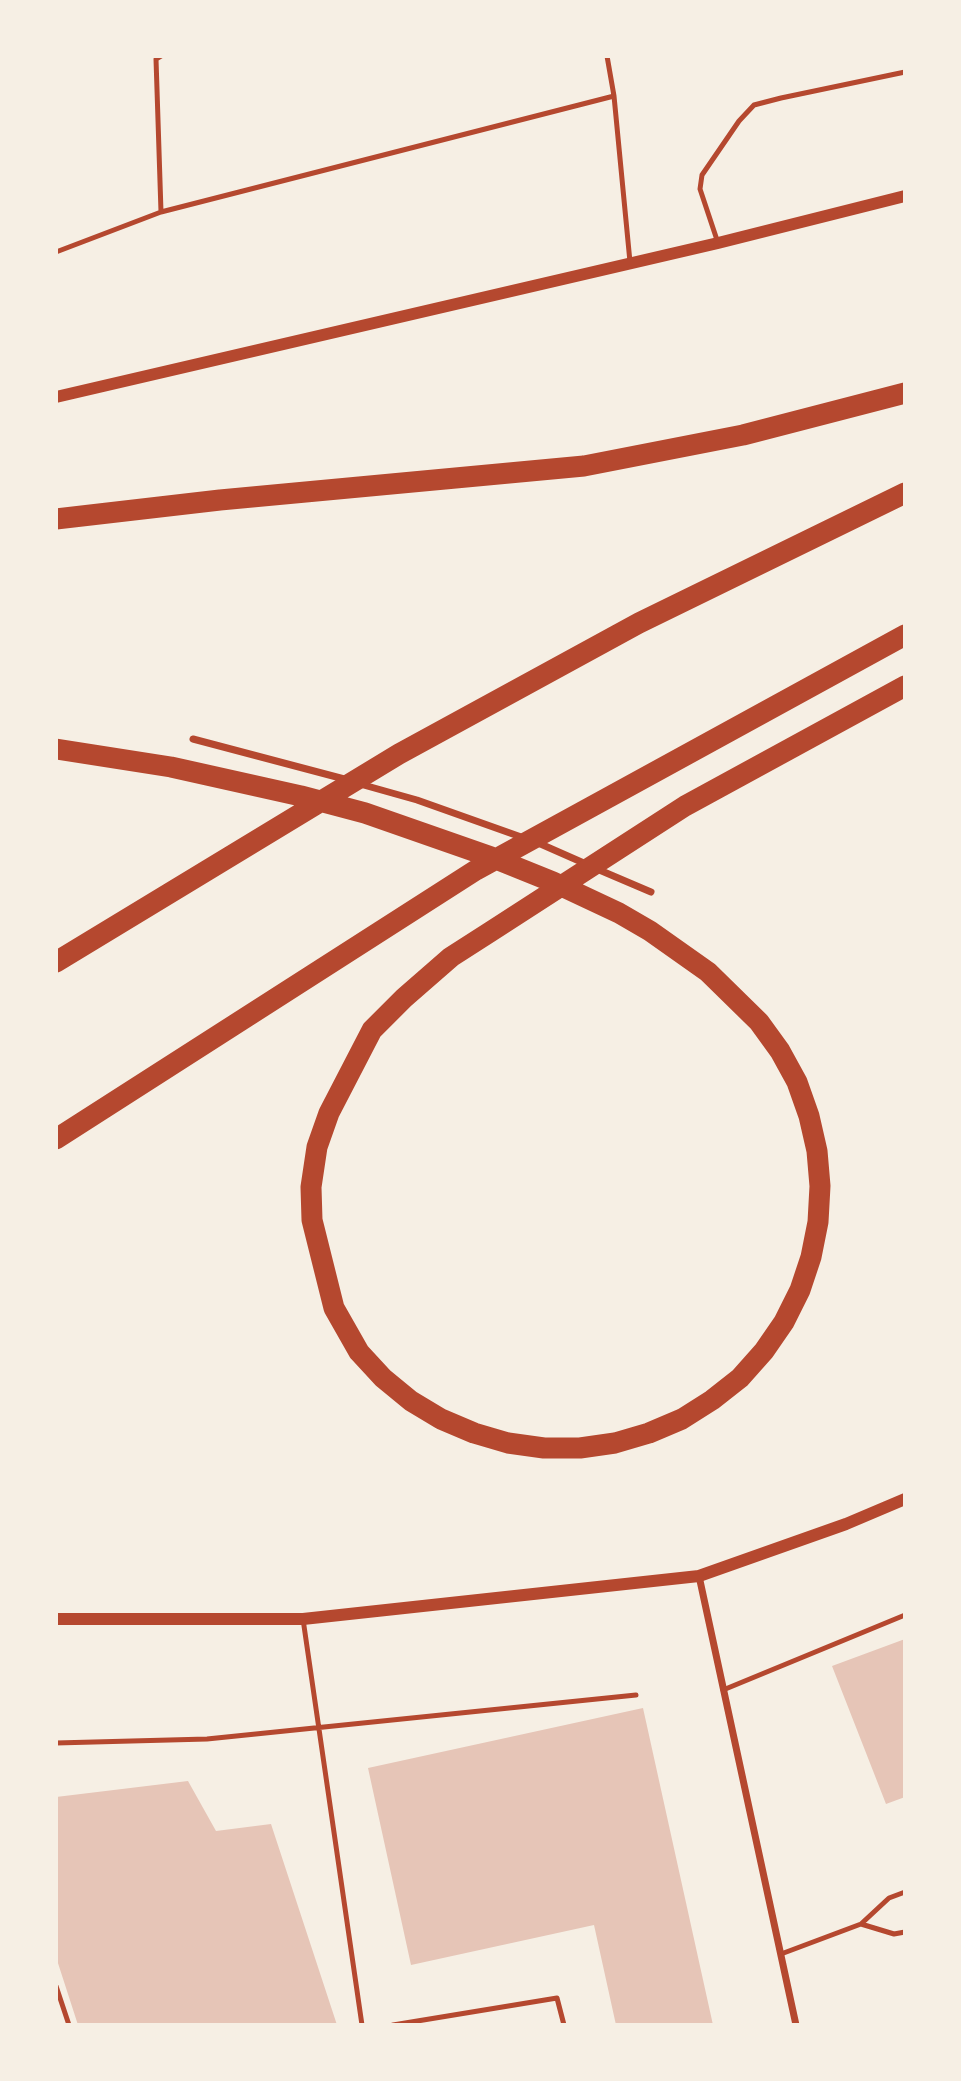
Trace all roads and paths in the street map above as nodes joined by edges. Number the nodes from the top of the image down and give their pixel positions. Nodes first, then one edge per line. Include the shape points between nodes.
1 (161, 56) edge
2 (607, 56) edge
3 (905, 72) edge
4 (614, 96) junction
5 (905, 196) edge
6 (160, 212) junction
7 (718, 243) junction
8 (56, 252) edge
9 (629, 262) junction
10 (905, 393) edge
11 (56, 397) edge
12 (905, 493) edge
13 (56, 519) edge
14 (905, 635) edge
15 (905, 686) edge
16 (193, 739) dead end
17 (56, 749) edge
18 (651, 892) dead end
19 (56, 962) edge
20 (56, 1139) edge
21 (905, 1499) edge
22 (699, 1576) junction
23 (905, 1615) edge
24 (56, 1619) edge
25 (303, 1619) junction
26 (723, 1690) junction
27 (636, 1695) dead end
28 (319, 1728) junction
29 (56, 1743) edge
30 (905, 1892) edge
31 (861, 1924) junction
32 (905, 1932) edge
33 (781, 1954) junction
34 (56, 1986) edge
35 (69, 2025) edge
36 (362, 2025) edge
37 (393, 2025) edge
38 (564, 2025) edge
39 (796, 2025) edge

1 - 6 lane via 156,59
2 - 4 lane
3 - 7 lane via 754,105 702,175 700,188
4 - 6 lane
4 - 9 lane
5 - 7 street
6 - 8 lane
7 - 9 street
9 - 11 street
10 - 13 highway via 743,435 584,466
12 - 19 highway via 639,623 399,754
14 - 20 highway via 476,870
15 - 17 highway via 685,806 451,957 372,1030 328,1112 311,1187 312,1220 334,1308 359,1352 411,1401 474,1433 544,1448 580,1448 649,1433 712,1400 764,1351 789,1312 811,1257 820,1186 805,1105 780,1051 708,972 619,913 553,882 365,813 236,780
16 - 18 street via 417,800 533,841
21 - 22 street
22 - 25 street
22 - 26 street
23 - 26 lane
24 - 25 street
25 - 28 lane
26 - 33 street
27 - 28 lane
28 - 29 lane via 207,1739
28 - 36 lane
30 - 31 lane via 889,1898
31 - 32 lane via 894,1934
31 - 33 lane
33 - 39 street
34 - 35 lane
37 - 38 lane via 557,1998

